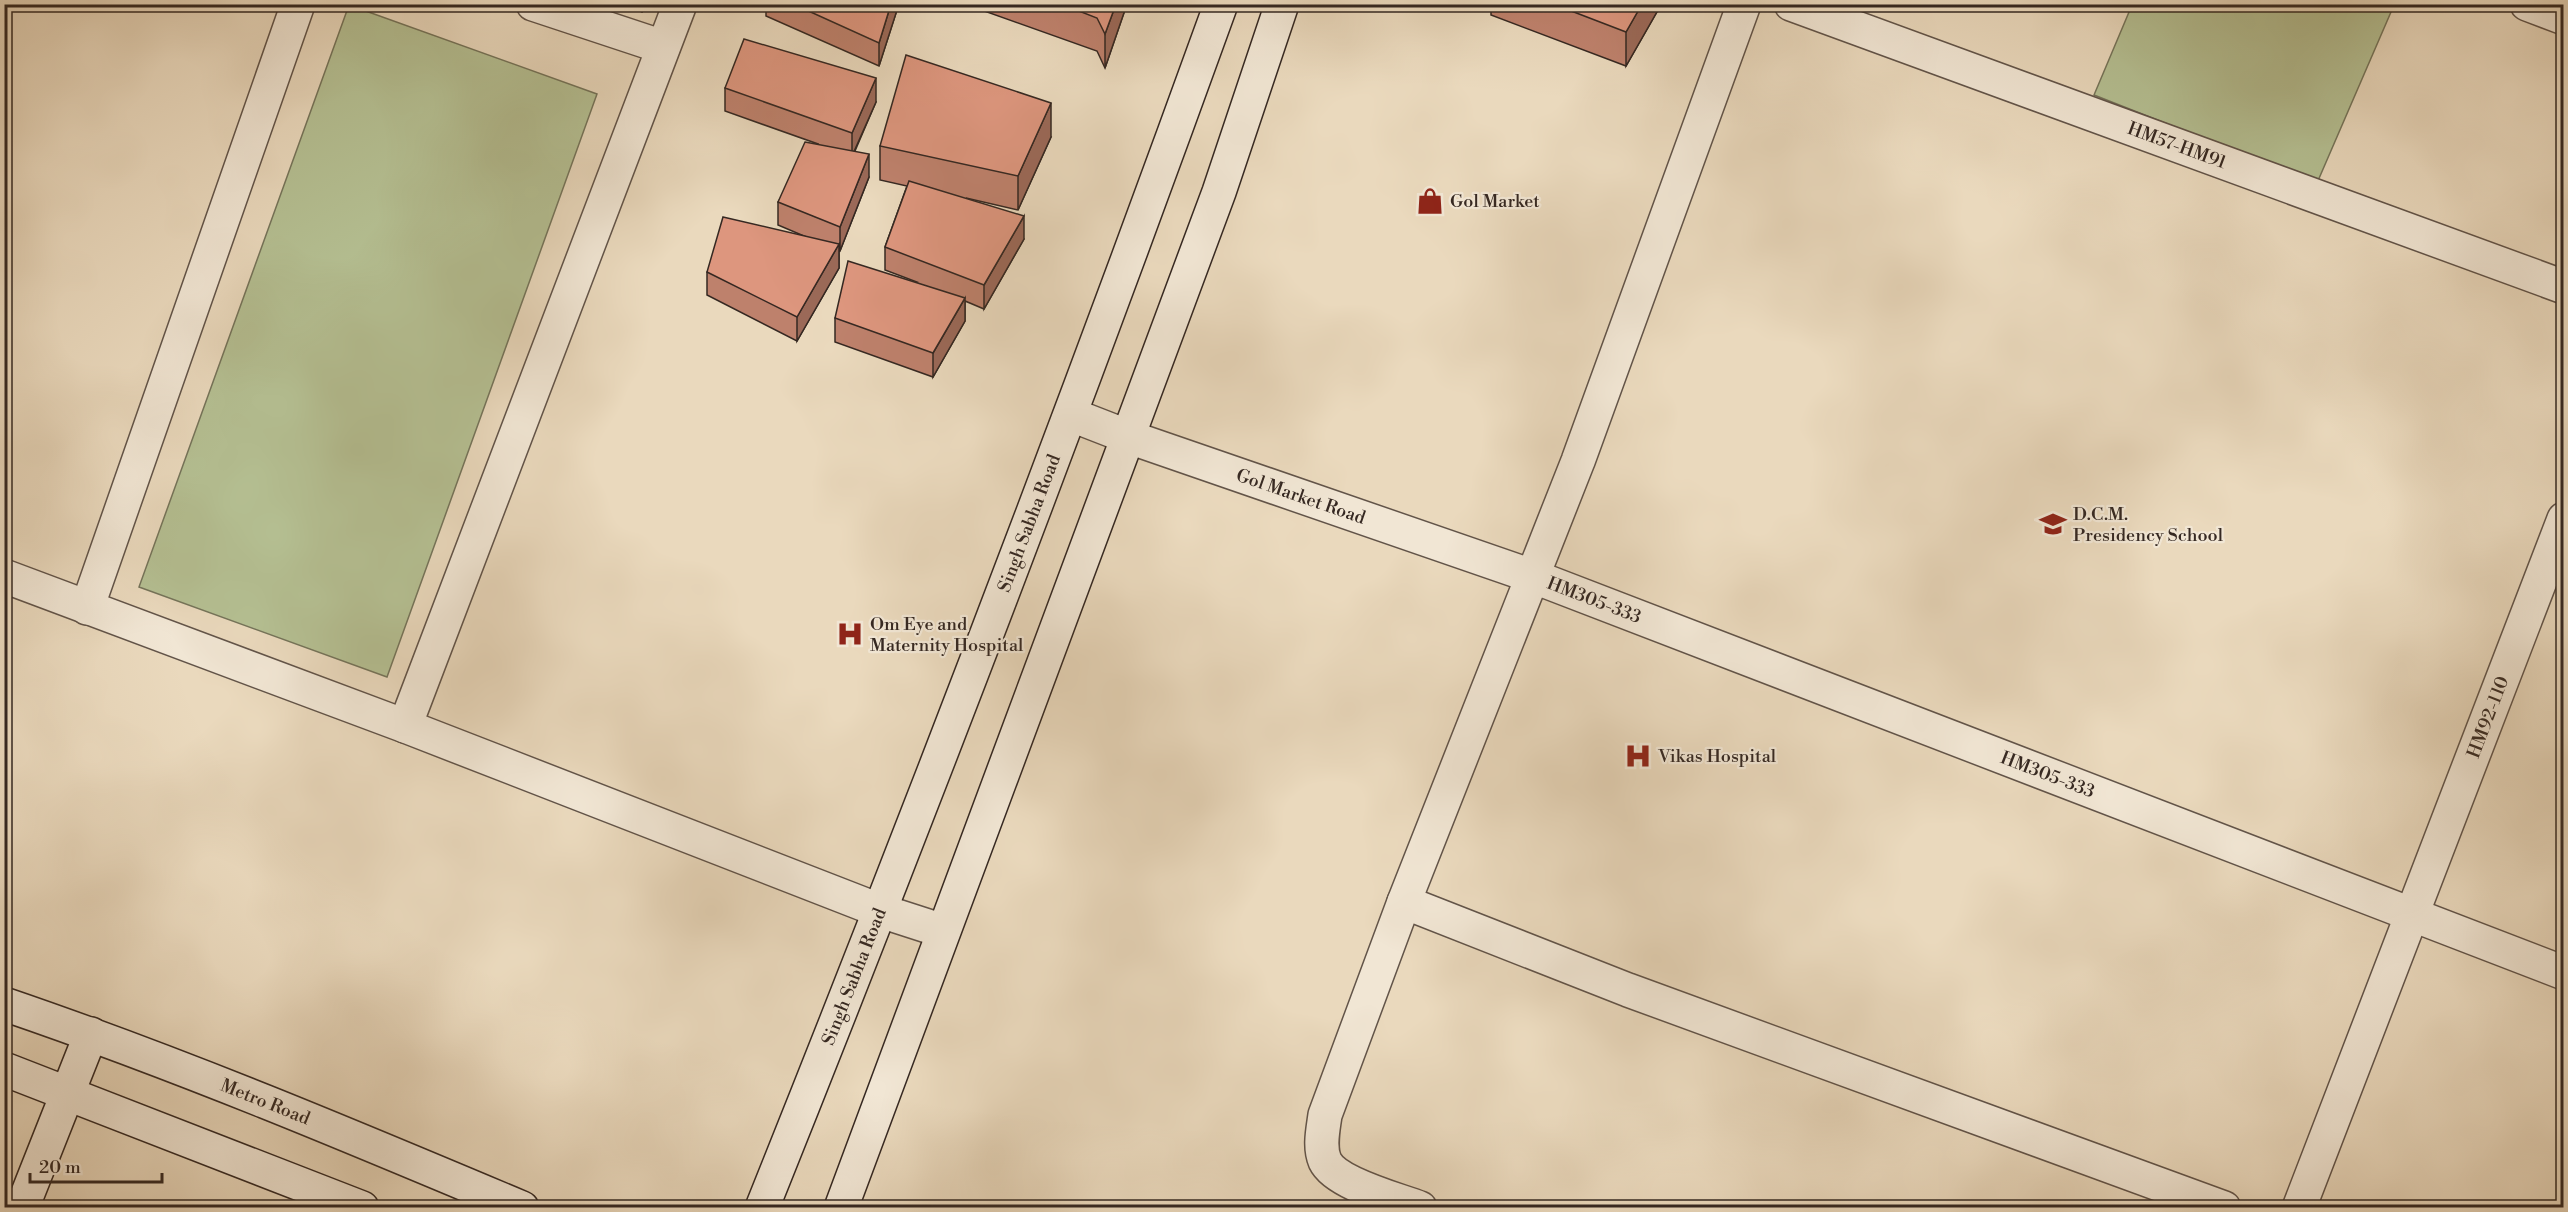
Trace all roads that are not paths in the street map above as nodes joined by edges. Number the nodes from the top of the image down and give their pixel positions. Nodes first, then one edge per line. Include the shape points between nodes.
1 (298, 4) edge
2 (533, 4) edge
3 (680, 4) edge
4 (1221, 4) edge
5 (1282, 4) edge
6 (1744, 4) edge
7 (1791, 4) edge
8 (2527, 4) edge
9 (2564, 18) edge
10 (663, 46) junction
11 (2564, 287) edge
12 (1072, 415) junction
13 (1126, 436) junction
14 (2564, 519) edge
15 (4, 576) edge
16 (1532, 576) junction
17 (87, 608) junction
18 (405, 726) junction
19 (1404, 902) junction
20 (881, 911) junction
21 (2411, 914) junction
22 (943, 931) junction
23 (2564, 973) edge
24 (4, 1004) edge
25 (91, 1034) junction
26 (4, 1069) edge
27 (66, 1091) junction
28 (22, 1208) edge
29 (362, 1208) edge
30 (522, 1208) edge
31 (762, 1208) edge
32 (841, 1208) edge
33 (1420, 1208) edge
34 (2224, 1208) edge
35 (2300, 1208) edge

1 - 17 street
2 - 10 street
3 - 10 street
4 - 12 street, Singh Sabha Road
5 - 13 street via 1219,192
6 - 16 street via 1578,461
7 - 11 street, HM57-HM91
8 - 9 street
10 - 18 street
12 - 13 street, Gol Market Road
12 - 20 street, Singh Sabha Road
13 - 16 street, Gol Market Road
13 - 22 street
14 - 21 street, HM92-110
15 - 17 street
16 - 19 street
16 - 21 street, HM305-333
17 - 18 street
18 - 20 street
19 - 33 street via 1325,1115 1321,1142 1324,1160 1331,1171
19 - 34 street via 1650,998
20 - 22 street
20 - 31 street, Singh Sabha Road
21 - 23 street, HM305-333
21 - 35 street, HM92-110
22 - 32 street
24 - 25 street, Metro Road
25 - 27 street
25 - 30 street, Metro Road
26 - 27 street
27 - 28 street
27 - 29 street

